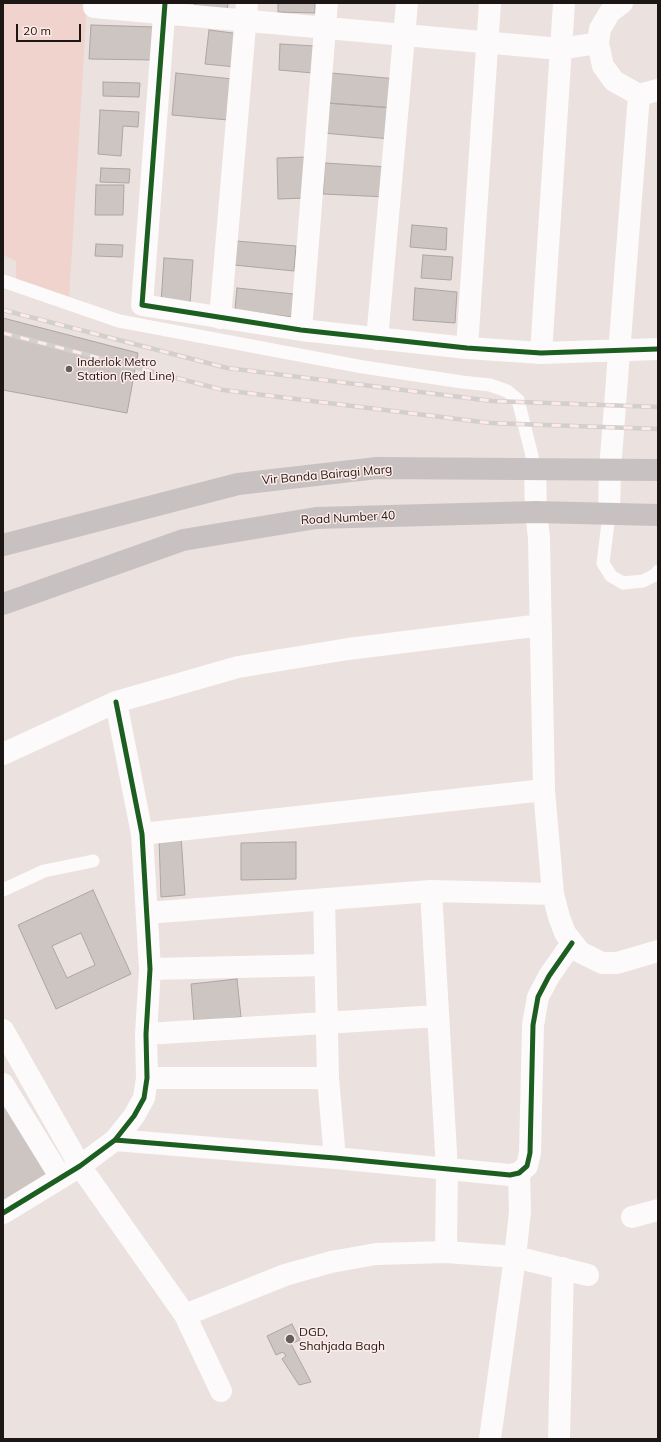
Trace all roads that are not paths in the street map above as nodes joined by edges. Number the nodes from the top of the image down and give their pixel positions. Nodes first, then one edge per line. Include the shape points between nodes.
1 (327, 3) edge
2 (407, 3) edge
3 (490, 3) edge
4 (564, 3) edge
5 (622, 3) edge
6 (94, 7) dead end
7 (164, 9) edge
8 (246, 11) edge
9 (324, 27) junction
10 (405, 36) junction
11 (488, 42) junction
12 (598, 43) junction
13 (560, 49) junction
14 (649, 93) edge
15 (3, 281) edge
16 (220, 318) junction
17 (302, 330) junction
18 (377, 339) junction
19 (467, 348) junction
20 (658, 349) edge
21 (620, 351) junction
22 (541, 353) junction
23 (535, 468) junction
24 (610, 470) junction
25 (658, 470) edge
26 (536, 512) junction
27 (609, 514) junction
28 (658, 515) edge
29 (3, 545) edge
30 (658, 571) edge
31 (3, 604) edge
32 (541, 625) junction
33 (116, 702) junction
34 (3, 754) edge
35 (544, 790) junction
36 (142, 834) junction
37 (94, 861) dead end
38 (3, 890) edge
39 (430, 891) junction
40 (553, 894) junction
41 (324, 899) junction
42 (147, 913) junction
43 (572, 943) junction
44 (658, 951) edge
45 (325, 965) junction
46 (150, 969) junction
47 (438, 1016) junction
48 (327, 1022) junction
49 (3, 1030) edge
50 (146, 1034) junction
51 (147, 1078) junction
52 (328, 1078) junction
53 (3, 1084) edge
54 (115, 1140) junction
55 (335, 1158) junction
56 (80, 1166) junction
57 (447, 1170) junction
58 (519, 1173) junction
59 (61, 1178) junction
60 (658, 1210) edge
61 (3, 1213) edge
62 (632, 1217) dead end
63 (446, 1252) junction
64 (515, 1257) junction
65 (563, 1268) junction
66 (588, 1275) dead end
67 (185, 1315) junction
68 (221, 1391) dead end
69 (490, 1439) edge
70 (559, 1439) edge

1 - 9 street
2 - 10 street
3 - 11 street
4 - 13 street
5 - 12 street via 610,12 600,29
6 - 7 street
7 - 8 street
7 - 16 street via 142,305
8 - 9 street
8 - 16 street
9 - 10 street
9 - 17 street
10 - 11 street
10 - 18 street
11 - 13 street
11 - 19 street
12 - 13 street
12 - 14 street via 603,66 614,82
13 - 22 street
14 - 21 street
15 - 23 lane via 119,321 363,367 490,385 507,390 518,400
16 - 17 street
17 - 18 street
18 - 19 street
19 - 22 street
20 - 21 street
21 - 22 street
21 - 24 street
23 - 24 main road, Vir Banda Bairagi Marg
23 - 26 street
23 - 29 main road, Vir Banda Bairagi Marg via 377,468 238,484
24 - 25 main road, Vir Banda Bairagi Marg
24 - 27 street
26 - 27 main road, Road Number 40
26 - 31 main road, Road Number 40 via 316,518 183,540
26 - 32 street
27 - 28 main road, Road Number 40
27 - 30 lane via 603,563 611,576 623,583 643,580 657,574
32 - 33 street via 348,649 238,667
32 - 35 street
33 - 34 street
33 - 36 street
35 - 36 street
35 - 40 street
36 - 42 street
37 - 38 lane via 44,871
39 - 40 street
39 - 41 street
39 - 47 street
40 - 43 street via 559,916
41 - 42 street
41 - 45 street
42 - 46 street
43 - 44 street via 580,952 602,963 617,963
43 - 58 street via 548,976 538,997 533,1025 530,1153 527,1166
45 - 46 street
45 - 48 street
46 - 50 street
47 - 48 street
47 - 57 street
48 - 50 street
48 - 52 street
49 - 56 street
50 - 51 street
51 - 52 street
51 - 54 street via 144,1098
52 - 55 street
53 - 59 street
54 - 55 street
54 - 56 street
55 - 57 street
56 - 59 street
56 - 67 street
57 - 58 street via 510,1175
57 - 63 street
58 - 64 street via 520,1212
59 - 61 street
60 - 62 street
63 - 64 street
63 - 67 street via 376,1254 331,1262 285,1275
64 - 65 street
64 - 69 street
65 - 66 street
65 - 70 street
67 - 68 street

